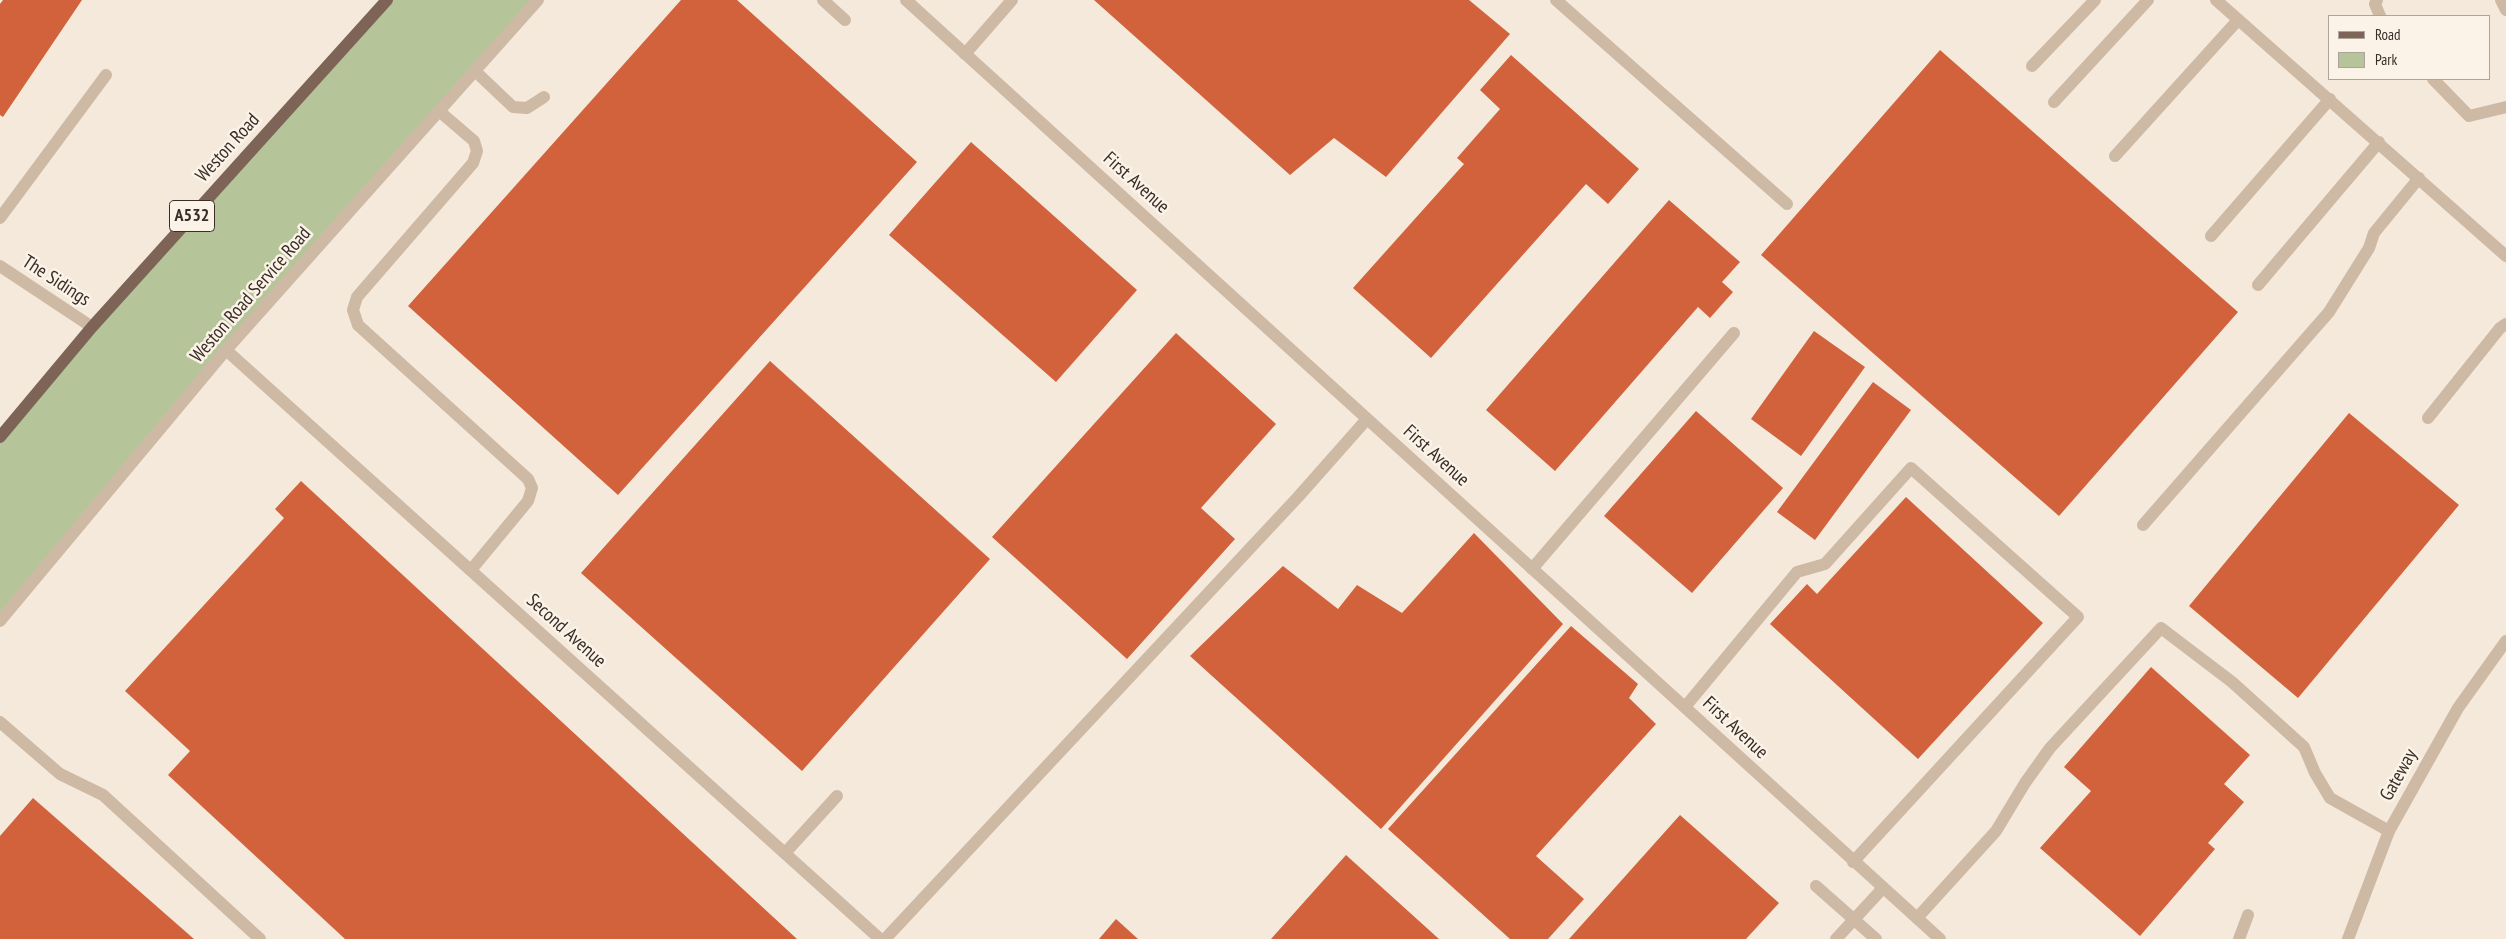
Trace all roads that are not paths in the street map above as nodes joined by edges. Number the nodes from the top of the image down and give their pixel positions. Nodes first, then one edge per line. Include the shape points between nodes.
1 (387, 0) edge
2 (538, 0) edge
3 (823, 0) edge
4 (906, 0) edge
5 (1012, 0) edge
6 (1556, 0) edge
7 (2095, 0) edge
8 (2148, 0) edge
9 (2216, 0) edge
10 (2377, 0) edge
11 (2501, 0) edge
12 (2506, 10) edge
13 (2380, 15) edge
14 (845, 20) dead end
15 (2238, 20) junction
16 (965, 54) junction
17 (2032, 66) dead end
18 (475, 71) junction
19 (106, 75) dead end
20 (2434, 80) edge
21 (544, 97) dead end
22 (2330, 100) junction
23 (2054, 102) dead end
24 (2506, 107) edge
25 (439, 111) junction
26 (2379, 142) junction
27 (2115, 156) dead end
28 (2420, 178) junction
29 (1787, 204) dead end
30 (0, 218) edge
31 (2211, 236) dead end
32 (2506, 256) edge
33 (0, 266) edge
34 (2258, 285) dead end
35 (2506, 324) edge
36 (92, 327) junction
37 (1734, 333) dead end
38 (226, 350) junction
39 (2428, 418) dead end
40 (1367, 419) junction
41 (0, 437) edge
42 (2143, 525) dead end
43 (1532, 569) junction
44 (471, 570) junction
45 (0, 621) edge
46 (2506, 641) edge
47 (1685, 707) junction
48 (0, 722) edge
49 (837, 796) dead end
50 (2389, 831) junction
51 (785, 853) junction
52 (1853, 862) junction
53 (1816, 886) dead end
54 (1883, 888) junction
55 (2248, 915) dead end
56 (1917, 918) junction
57 (1854, 920) junction
58 (260, 939) edge
59 (880, 939) edge
60 (885, 939) edge
61 (1836, 939) edge
62 (1876, 939) edge
63 (1940, 939) edge
64 (2239, 939) edge
65 (2348, 939) edge

1 - 36 main road, Weston Road / A532
2 - 18 street, Weston Road Service Road
3 - 14 street
4 - 16 street, First Avenue
5 - 16 street
6 - 29 street
7 - 17 street
8 - 23 street
9 - 15 street
10 - 13 street via 2375,4
11 - 12 street
15 - 22 street
15 - 27 street
16 - 40 street, First Avenue
18 - 21 street via 513,106 527,108
18 - 25 street, Weston Road Service Road
19 - 30 street
20 - 24 street via 2469,116
22 - 26 street
22 - 31 street
25 - 38 street, Weston Road Service Road
25 - 44 street via 474,141 477,151 473,163 357,297 353,310 358,325 528,479 532,488 528,501
26 - 28 street
26 - 34 street
28 - 32 street
28 - 42 street via 2374,233 2369,248 2329,312
33 - 36 street, The Sidings
35 - 39 street
36 - 41 main road, Weston Road / A532
37 - 43 street
38 - 44 street, Second Avenue
38 - 45 street, Weston Road Service Road
40 - 43 street, First Avenue
40 - 60 street
43 - 47 street, First Avenue
44 - 51 street, Second Avenue
46 - 50 street, Gateway via 2458,708
47 - 52 street, First Avenue
47 - 52 street via 1797,572 1824,564 1911,468 2078,617
48 - 58 street via 60,774 103,795
49 - 51 street
50 - 56 street via 2330,798 2304,747 2232,682 2161,628 2050,748 1996,831
50 - 65 street, Gateway
51 - 59 street, Second Avenue
52 - 54 street, First Avenue
53 - 57 street
54 - 56 street, First Avenue
54 - 57 street
55 - 64 street
56 - 63 street, First Avenue
57 - 61 street
57 - 62 street

